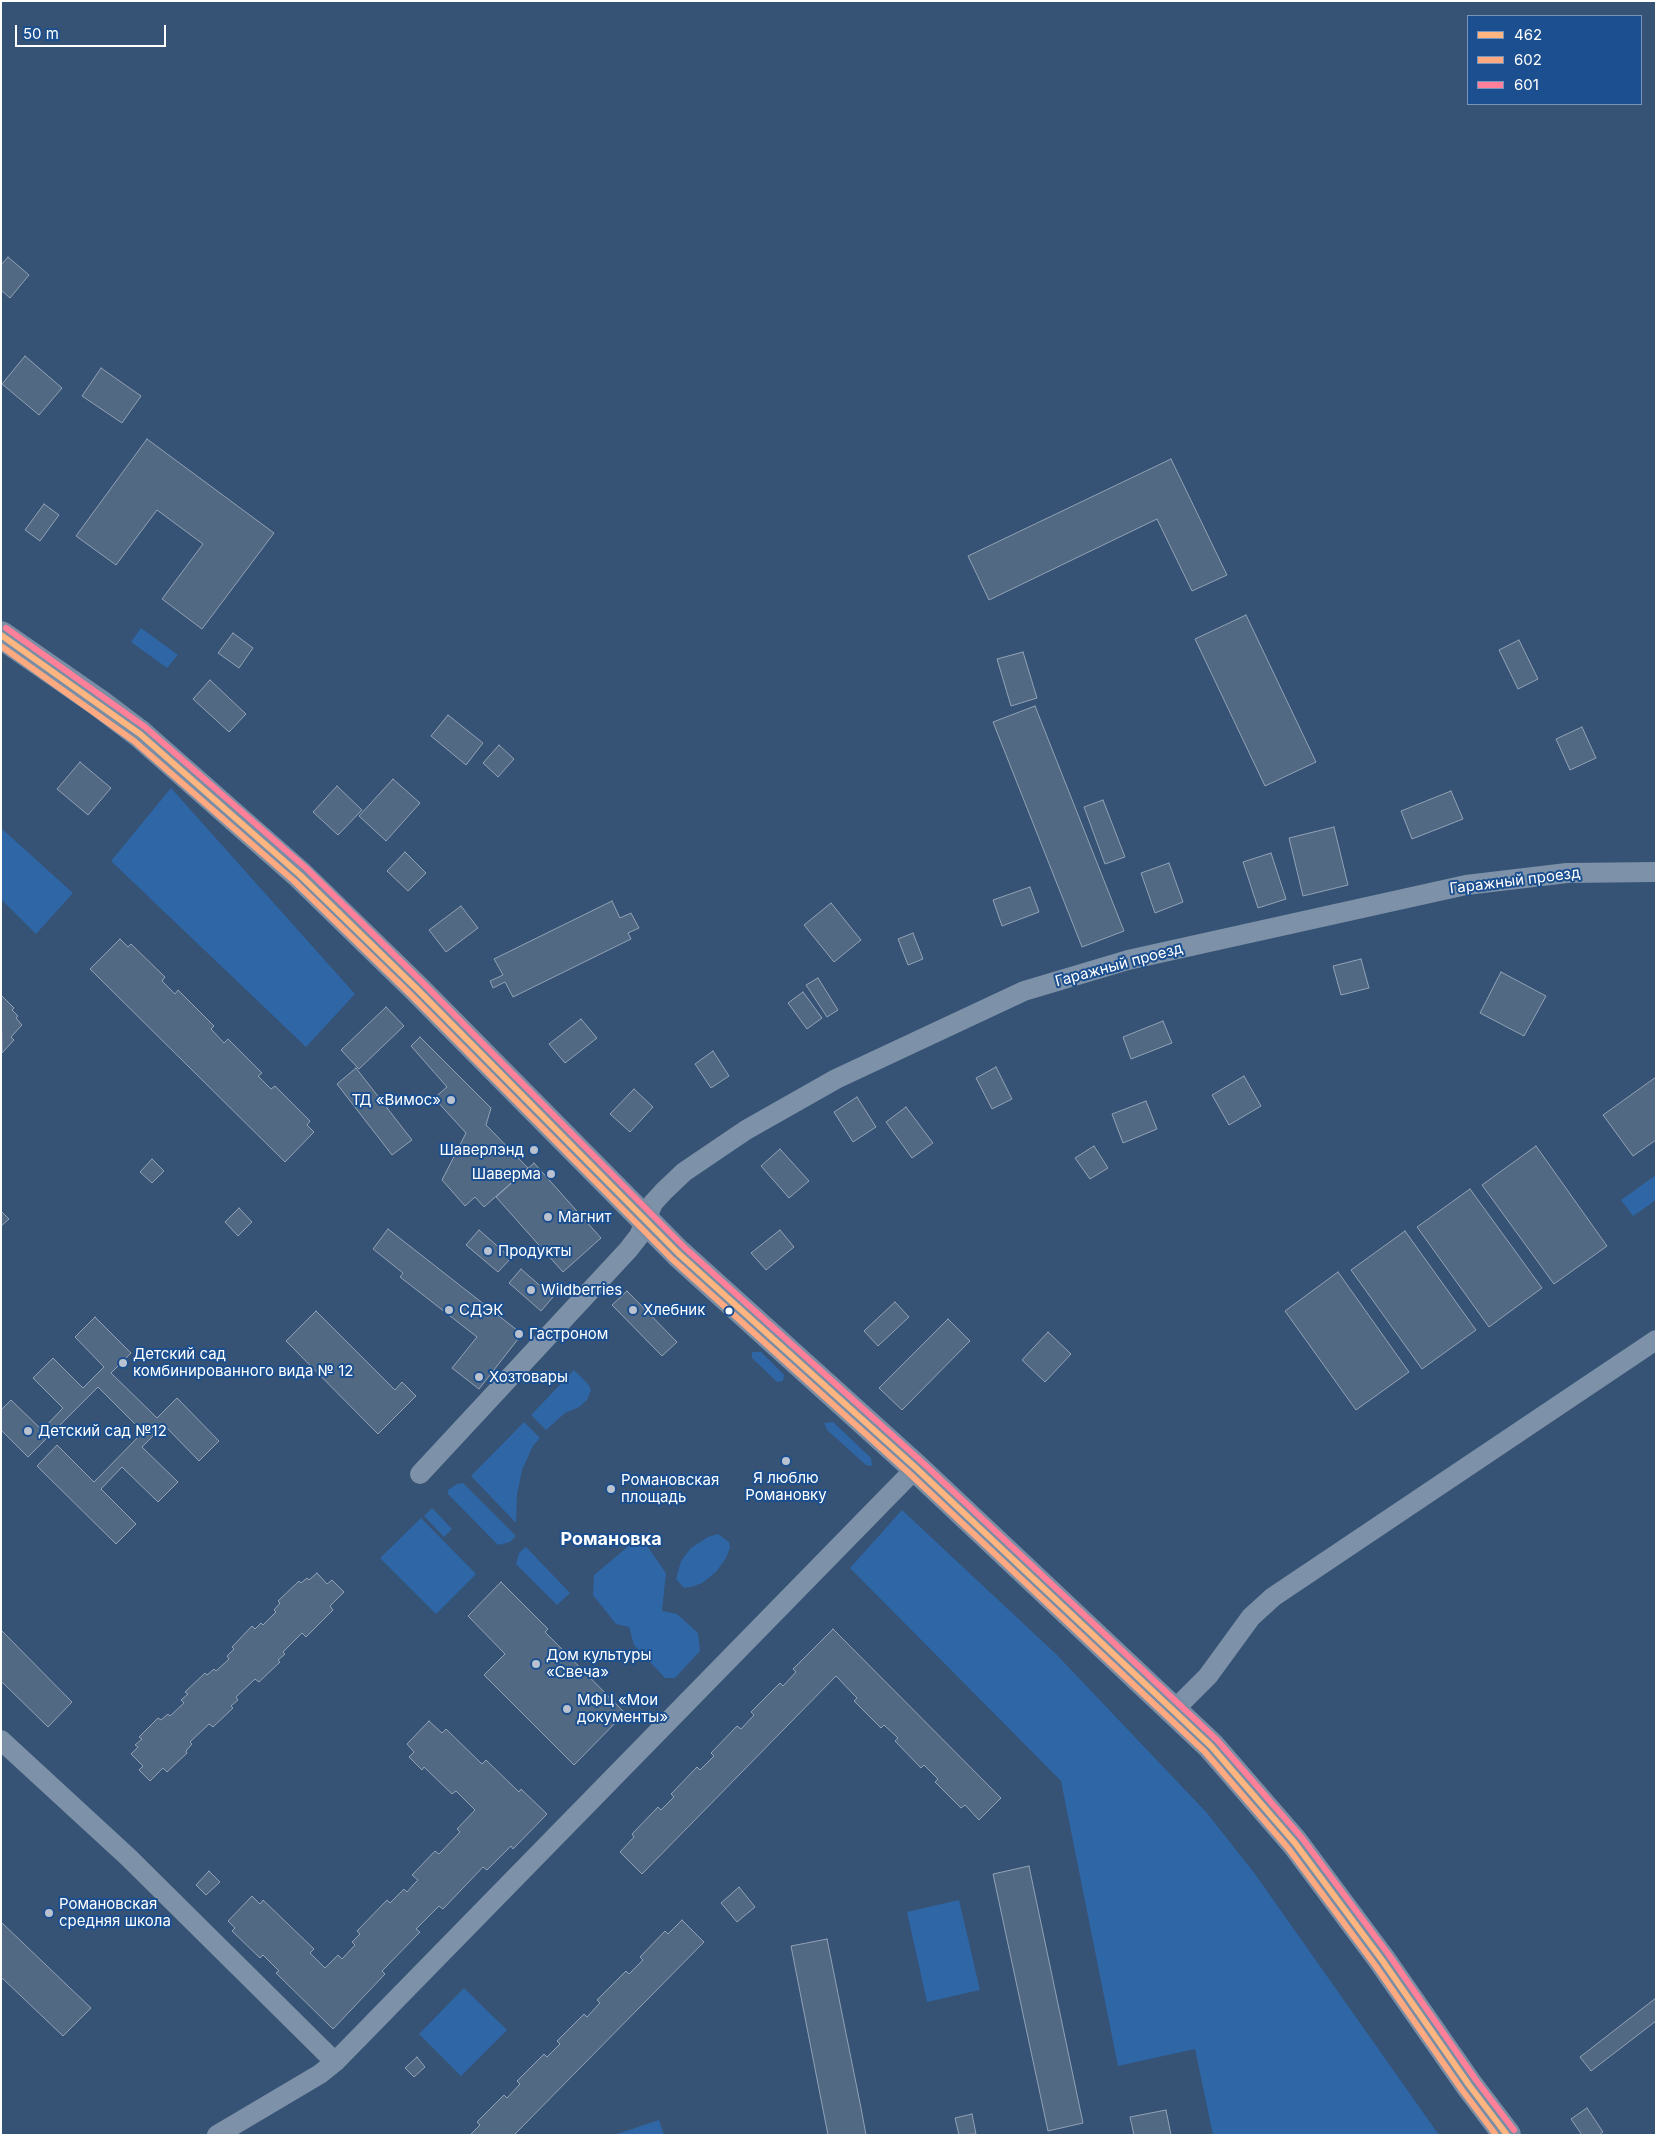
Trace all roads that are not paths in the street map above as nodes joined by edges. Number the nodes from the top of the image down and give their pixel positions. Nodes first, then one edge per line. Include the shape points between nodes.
1 (1, 635) edge
2 (1656, 872) edge
3 (646, 1219) junction
4 (1656, 1340) edge
5 (916, 1468) junction
6 (420, 1474) dead end
7 (1174, 1710) junction
8 (1, 1740) edge
9 (335, 2062) junction
10 (217, 2135) edge
11 (1507, 2135) edge

1 - 3 main road via 140,734 300,875
2 - 3 street, Гаражный проезд via 1567,873 1466,885 1128,960 1024,991 836,1079 746,1130 684,1172 653,1203
3 - 5 main road via 678,1253
3 - 6 street, Гаражный проезд via 628,1250
4 - 7 street via 1273,1597 1251,1617 1208,1676
5 - 7 main road
5 - 9 street
7 - 11 main road via 1211,1746 1294,1843
8 - 9 street via 128,1857
9 - 10 street

